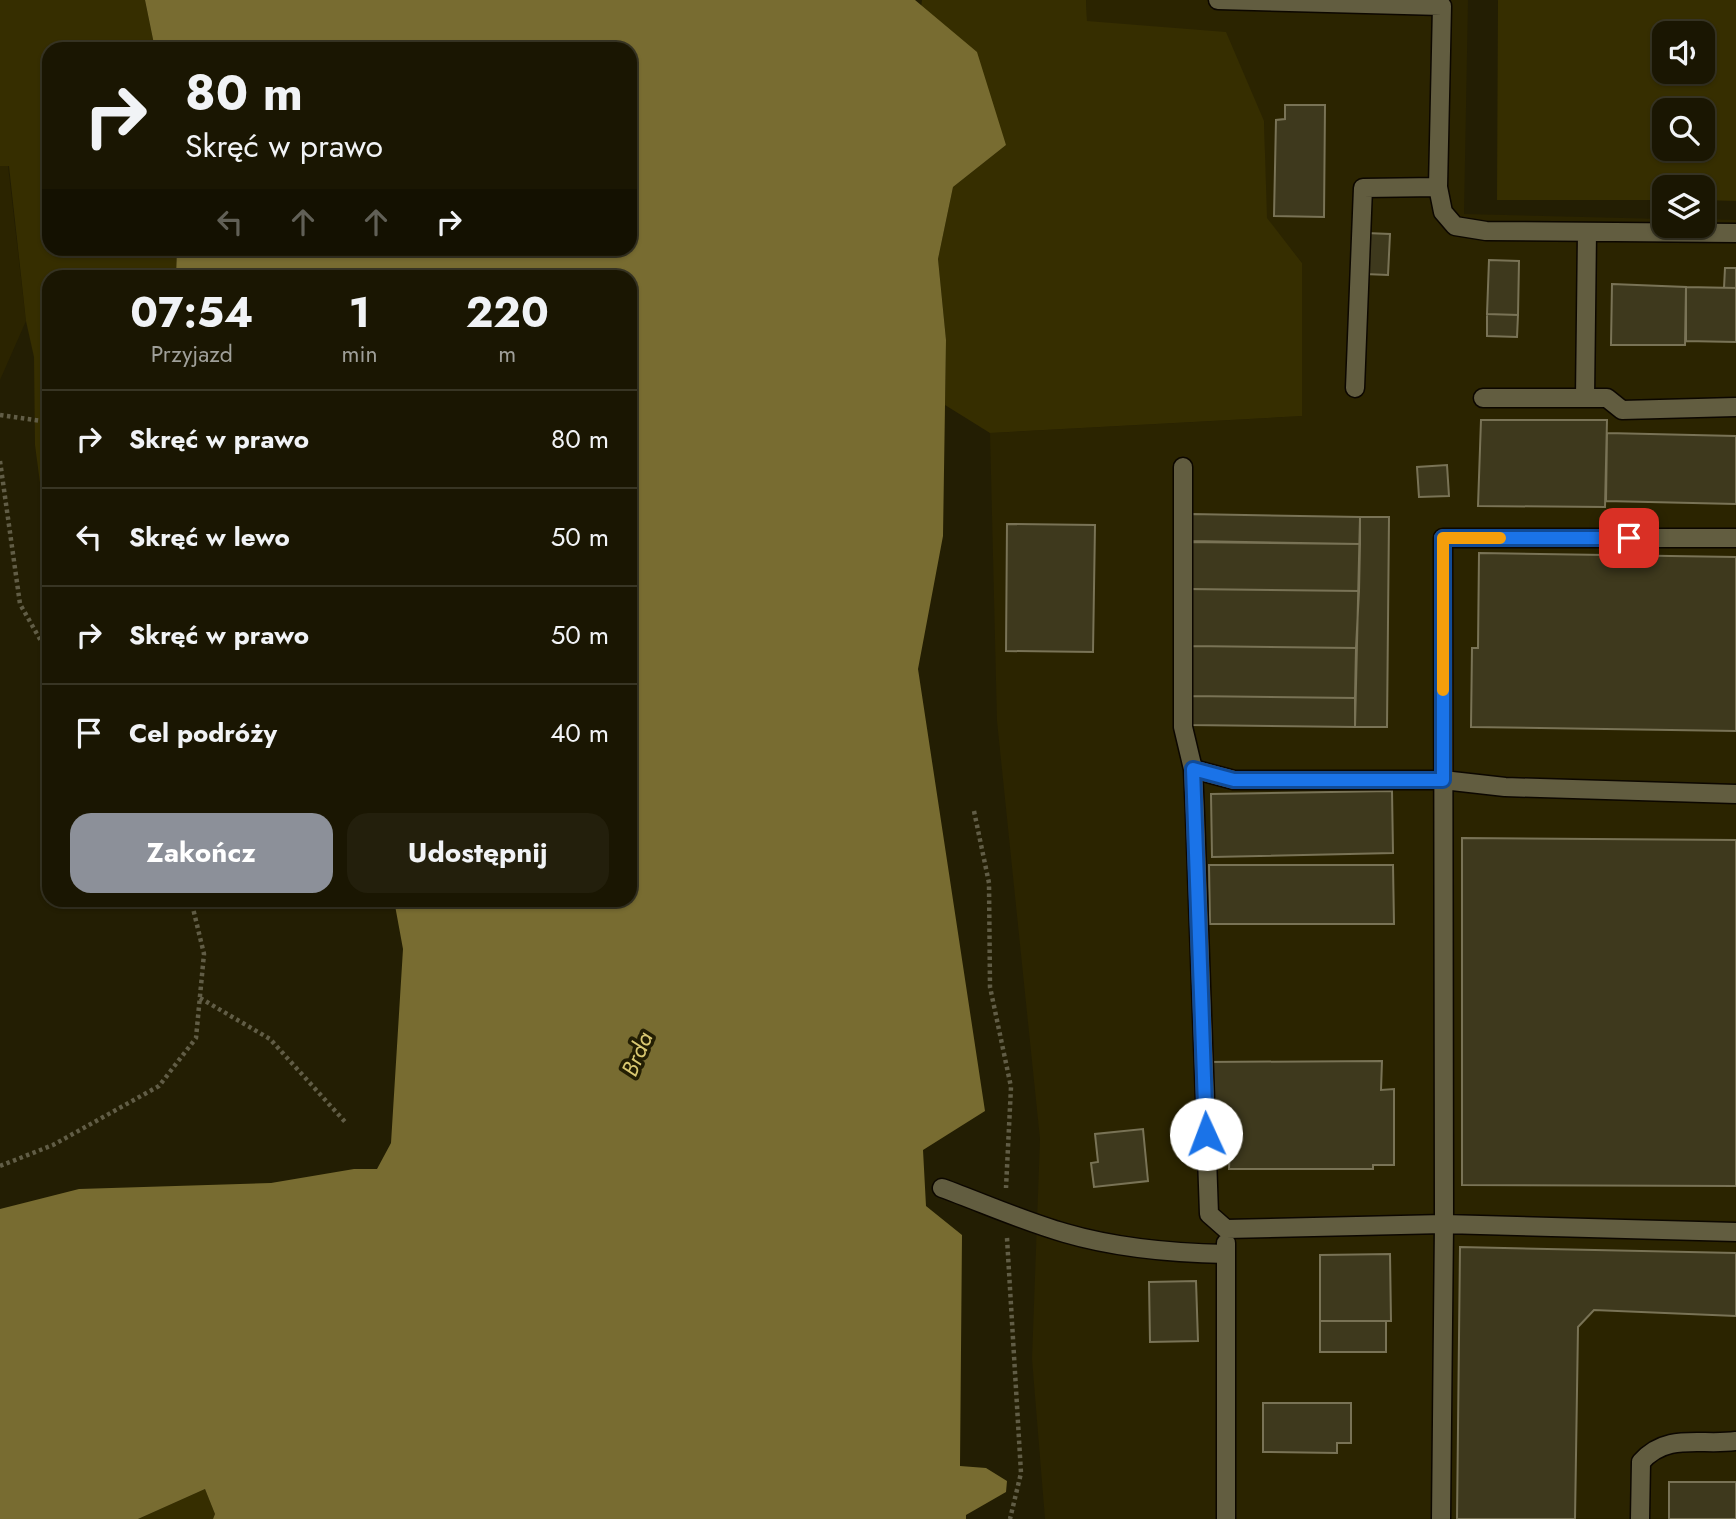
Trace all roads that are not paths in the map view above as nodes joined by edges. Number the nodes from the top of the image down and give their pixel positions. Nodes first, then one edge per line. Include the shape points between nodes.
1 (1217, 0) edge
2 (1441, 3) edge
3 (1438, 187) junction
4 (1587, 232) junction
5 (1736, 233) edge
6 (1355, 388) dead end
7 (1483, 398) dead end
8 (1584, 398) junction
9 (1736, 407) edge
10 (1183, 467) dead end
11 (1736, 538) edge
12 (1193, 769) junction
13 (1443, 780) junction
14 (1736, 794) edge
15 (942, 1188) dead end
16 (1444, 1224) junction
17 (1226, 1228) junction
18 (1736, 1231) edge
19 (1226, 1254) junction
20 (1736, 1441) edge
21 (1226, 1519) edge
22 (1441, 1519) edge
23 (1640, 1519) edge

1 - 2 lane
2 - 3 lane
3 - 4 lane via 1443,212 1455,226 1486,231
3 - 6 lane via 1363,188
4 - 5 lane
4 - 8 lane
7 - 8 lane
8 - 9 lane via 1607,398 1622,410
10 - 12 lane via 1183,727
11 - 13 lane via 1443,538
12 - 13 lane via 1234,780
12 - 17 lane via 1209,1214
13 - 14 lane via 1505,787
13 - 16 lane
15 - 19 lane via 1064,1233 1188,1253
16 - 17 lane
16 - 18 lane
16 - 22 lane
17 - 19 lane
19 - 21 lane
20 - 23 lane via 1670,1443 1652,1449 1641,1462

